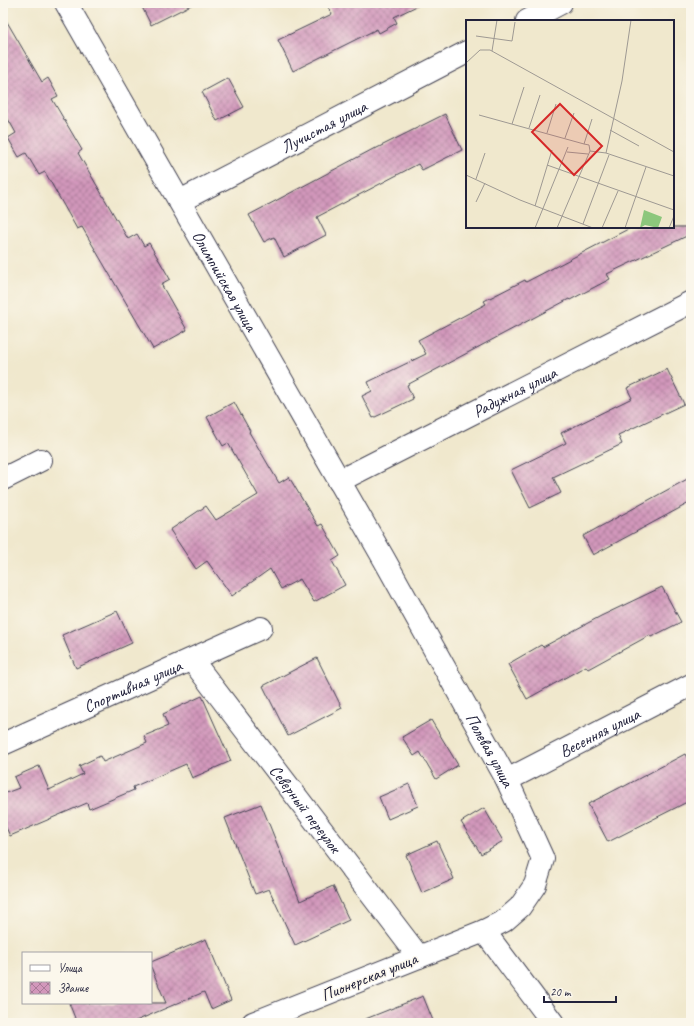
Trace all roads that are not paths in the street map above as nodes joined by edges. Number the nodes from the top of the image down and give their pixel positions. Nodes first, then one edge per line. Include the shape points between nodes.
1 (66, 3) edge
2 (561, 3) edge
3 (529, 20) edge
4 (466, 53) edge
5 (180, 201) junction
6 (691, 302) edge
7 (41, 460) dead end
8 (3, 479) edge
9 (339, 481) junction
10 (384, 559) joint
11 (261, 628) dead end
12 (192, 660) junction
13 (691, 685) edge
14 (3, 744) edge
15 (507, 780) junction
16 (484, 931) junction
17 (419, 957) junction
18 (253, 1023) edge
19 (553, 1023) edge

1 - 5 street, Олимпийская улица
2 - 3 street
4 - 5 street, Лучистая улица
5 - 9 street, Олимпийская улица
6 - 9 street, Радужная улица
7 - 8 street
9 - 10 street, Олимпийская улица
10 - 15 street, Полевая улица
11 - 12 street, Спортивная улица
12 - 14 street, Спортивная улица
12 - 17 street, Северный переулок
13 - 15 street, Весенняя улица
15 - 16 street, Полевая улица via 543,859 535,885 520,907 504,921
16 - 17 street, Пионерская улица
16 - 19 street
17 - 18 street, Пионерская улица

